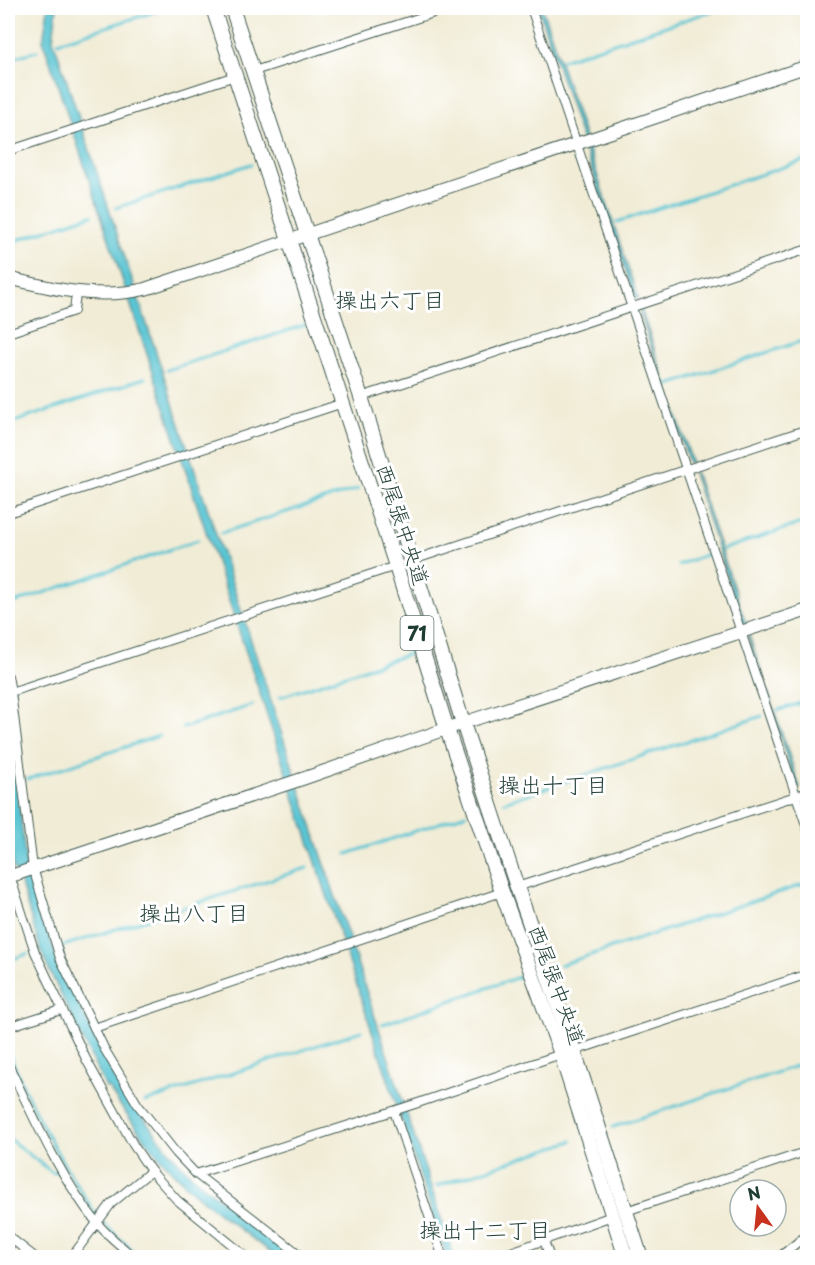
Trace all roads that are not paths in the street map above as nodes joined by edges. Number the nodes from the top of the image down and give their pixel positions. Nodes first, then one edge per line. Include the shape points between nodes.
1 (213, 8) edge
2 (232, 8) edge
3 (448, 8) edge
4 (531, 8) edge
5 (807, 66) edge
6 (254, 71) junction
7 (235, 76) junction
8 (575, 143) junction
9 (8, 151) edge
10 (308, 233) junction
11 (290, 240) junction
12 (807, 249) edge
13 (8, 278) edge
14 (76, 294) junction
15 (631, 307) junction
16 (8, 333) edge
17 (361, 397) junction
18 (343, 403) junction
19 (807, 429) edge
20 (685, 470) junction
21 (8, 513) edge
22 (413, 560) junction
23 (396, 566) junction
24 (807, 610) edge
25 (740, 632) junction
26 (8, 676) edge
27 (11, 692) junction
28 (463, 723) junction
29 (447, 729) junction
30 (807, 792) edge
31 (796, 796) junction
32 (807, 831) edge
33 (8, 857) edge
34 (32, 868) junction
35 (11, 875) edge
36 (517, 887) junction
37 (502, 892) junction
38 (807, 974) edge
39 (61, 1010) junction
40 (8, 1027) edge
41 (94, 1028) junction
42 (567, 1053) junction
43 (8, 1065) edge
44 (394, 1110) junction
45 (807, 1151) edge
46 (151, 1171) junction
47 (196, 1174) junction
48 (619, 1213) junction
49 (98, 1224) junction
50 (807, 1234) edge
51 (8, 1236) edge
52 (544, 1241) junction
53 (36, 1257) edge
54 (71, 1257) edge
55 (135, 1257) edge
56 (248, 1257) edge
57 (304, 1257) edge
58 (443, 1257) edge
59 (494, 1257) edge
60 (550, 1257) edge
61 (626, 1257) edge
62 (640, 1257) edge
63 (778, 1257) edge

1 - 7 main road, 西尾張中央道 / 71
2 - 6 main road, 西尾張中央道 / 71
3 - 6 street
4 - 8 street
5 - 8 street
6 - 10 main road, 西尾張中央道 / 71
7 - 9 street
7 - 11 main road, 西尾張中央道 / 71
8 - 10 street
8 - 15 street
10 - 11 street
10 - 17 main road, 西尾張中央道 / 71
11 - 14 street via 144,289 124,294
11 - 18 main road, 西尾張中央道 / 71
12 - 15 street
13 - 14 street
14 - 16 street via 74,311
15 - 17 street
15 - 20 street
17 - 22 main road, 西尾張中央道 / 71
18 - 21 street
18 - 23 main road, 西尾張中央道 / 71
19 - 20 street
20 - 22 street
20 - 25 street
22 - 28 main road, 西尾張中央道 / 71
23 - 27 street
23 - 29 main road, 西尾張中央道 / 71
24 - 25 street
25 - 28 street
25 - 31 street
26 - 27 street
27 - 34 street
28 - 29 street
28 - 36 main road, 西尾張中央道 / 71
29 - 34 street
29 - 37 main road, 西尾張中央道 / 71
30 - 31 street
31 - 32 street
31 - 36 street
33 - 35 street
34 - 35 street
34 - 41 street via 60,958
35 - 39 street via 35,952
36 - 42 main road, 西尾張中央道 / 71
37 - 41 street
37 - 42 main road, 西尾張中央道 / 71
38 - 42 street
39 - 40 street
39 - 46 street
41 - 47 street via 138,1105
42 - 44 street
42 - 48 main road, 西尾張中央道 / 71
43 - 49 street via 47,1145
44 - 47 street
44 - 58 street
45 - 48 street
46 - 49 street via 111,1204
46 - 56 street via 177,1200
47 - 57 street
48 - 52 street
48 - 61 main road, 西尾張中央道 / 71
48 - 62 main road, 西尾張中央道 / 71
49 - 54 street
49 - 55 street
50 - 63 street
51 - 53 street
52 - 59 street
52 - 60 street

